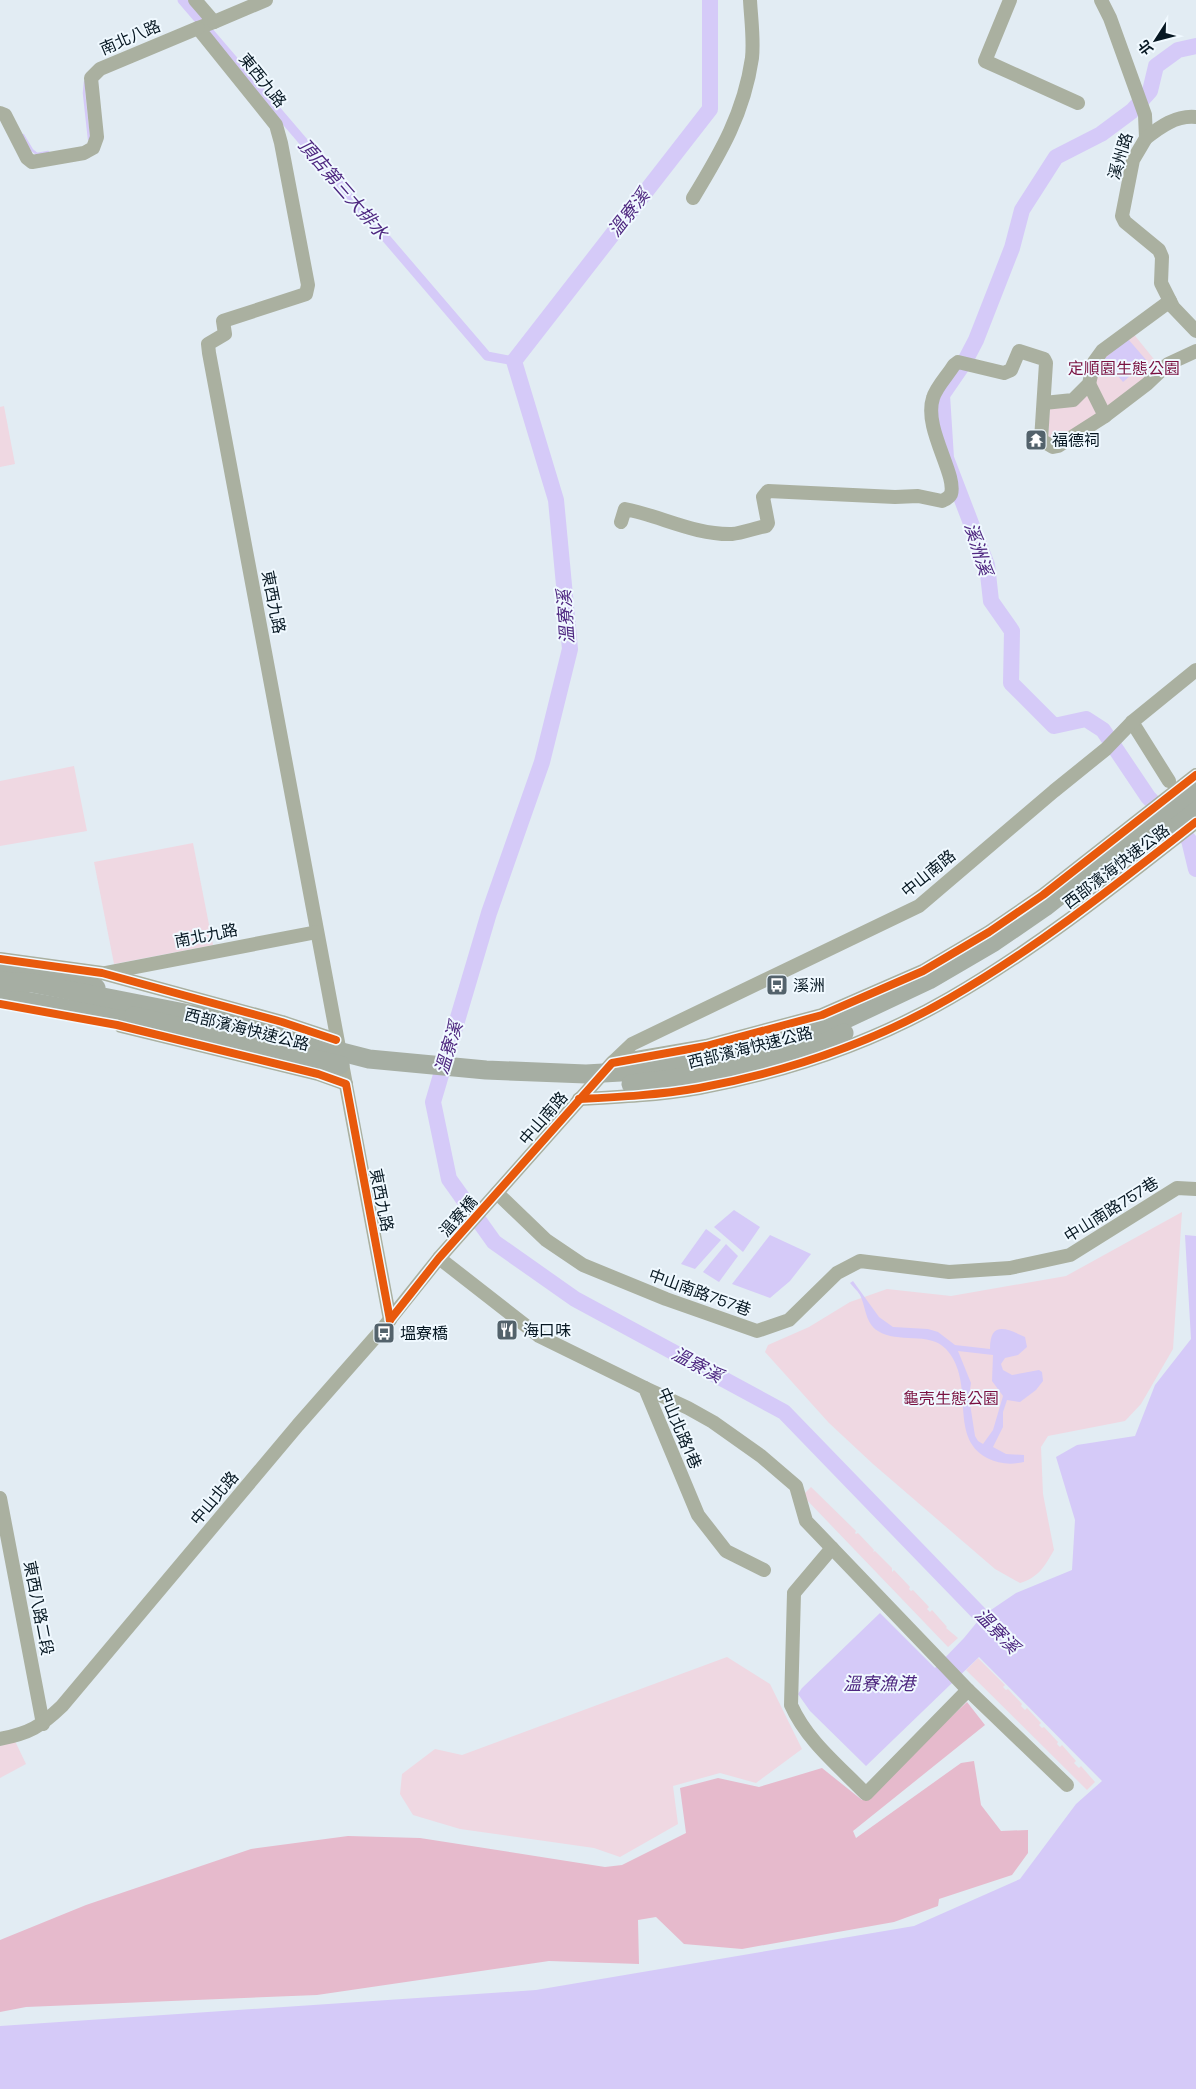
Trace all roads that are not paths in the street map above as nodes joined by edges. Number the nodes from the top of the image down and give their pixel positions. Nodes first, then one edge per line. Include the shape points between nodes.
1 (195, 0) edge
2 (266, 0) edge
3 (750, 0) edge
4 (1010, 0) edge
5 (1100, 0) edge
6 (214, 22) junction
7 (198, 28) junction
8 (1078, 103) dead end
9 (0, 113) edge
10 (1196, 117) edge
11 (1146, 138) junction
12 (693, 198) dead end
13 (1170, 301) junction
14 (1196, 331) edge
15 (1196, 351) edge
16 (1089, 384) junction
17 (1044, 402) junction
18 (1105, 416) junction
19 (621, 522) dead end
20 (1196, 670) edge
21 (1132, 722) junction
22 (1196, 775) edge
23 (1172, 787) junction
24 (1196, 787) edge
25 (1196, 804) edge
26 (1194, 823) edge
27 (317, 932) junction
28 (0, 959) edge
29 (0, 970) edge
30 (102, 973) junction
31 (0, 981) edge
32 (0, 991) edge
33 (0, 999) edge
34 (0, 1004) edge
35 (199, 1023) junction
36 (336, 1040) junction
37 (612, 1063) junction
38 (346, 1084) junction
39 (578, 1099) junction
40 (1196, 1189) edge
41 (497, 1193) junction
42 (439, 1258) junction
43 (390, 1320) junction
44 (645, 1388) junction
45 (0, 1498) edge
46 (832, 1548) junction
47 (764, 1570) dead end
48 (968, 1690) junction
49 (43, 1724) junction
50 (0, 1739) edge
51 (1067, 1785) dead end

1 - 6 street
2 - 6 street
3 - 12 street via 752,57 743,101 725,146
4 - 8 street via 985,61
5 - 11 street, 溪州路 via 1110,18 1145,115
6 - 7 street
7 - 9 street, 南北八路 via 100,69 91,78 97,137 93,148 84,153 32,162 5,116
7 - 27 street, 東西九路 via 276,125 308,285 306,294 224,321 224,334 208,344
10 - 11 street via 1188,116 1164,124
11 - 13 street, 溪州路 via 1133,160 1122,216 1159,250 1162,257 1161,283
13 - 14 street, 溪州路
13 - 16 street via 1102,351 1094,362
15 - 18 street via 1168,364
16 - 17 street via 1073,400
16 - 18 street
17 - 18 street via 1041,440 1053,447
17 - 19 street via 1044,359 1019,351 1010,370 1004,373 958,362 954,365 933,398 935,437 952,492 942,501 918,496 768,492 763,497 766,526 734,534 704,532 626,509
20 - 21 street
21 - 23 street
21 - 37 street, 中山南路 via 1106,748 919,906 632,1044
22 - 23 street
23 - 37 street via 1140,819 1044,895 923,971 822,1015 706,1046
24 - 35 highway, 西部濱海快速公路, bridge via 1044,907 994,942 928,980 827,1028 709,1060 638,1071 586,1074 486,1070 369,1059
25 - 35 highway, 西部濱海快速公路, bridge via 1000,952 931,992 828,1040 718,1073 583,1087 371,1072
26 - 39 street via 1007,963 949,998 839,1050 755,1076 698,1088
27 - 30 street, 南北九路
27 - 36 street, 東西九路
28 - 30 street
29 - 35 highway via 62,979
30 - 36 street
31 - 35 highway, 西部濱海快速公路, bridge via 32,984
32 - 35 highway, 西部濱海快速公路, bridge via 51,996
33 - 35 highway
34 - 38 street via 117,1026 318,1074
36 - 38 street, 東西九路
37 - 39 street, 中山南路
38 - 43 street, 東西九路
39 - 41 street, 中山南路
40 - 41 street, 中山南路757巷 via 1177,1188 1070,1256 1010,1268 949,1272 860,1261 837,1272 789,1320 758,1331 666,1299 584,1265 546,1240
41 - 42 street, 溫寮橋
42 - 43 street, 中山北路
42 - 44 street, 中山北路1巷 via 540,1336
43 - 49 street, 中山北路 via 62,1706
44 - 46 street via 713,1422 761,1456 796,1486 806,1521
44 - 47 street, 中山北路1巷 via 698,1515 726,1551
45 - 49 street, 東西八路二段
46 - 48 street
46 - 48 street via 794,1593 791,1706 810,1737 866,1794
48 - 51 street
49 - 50 street, 中山北路

